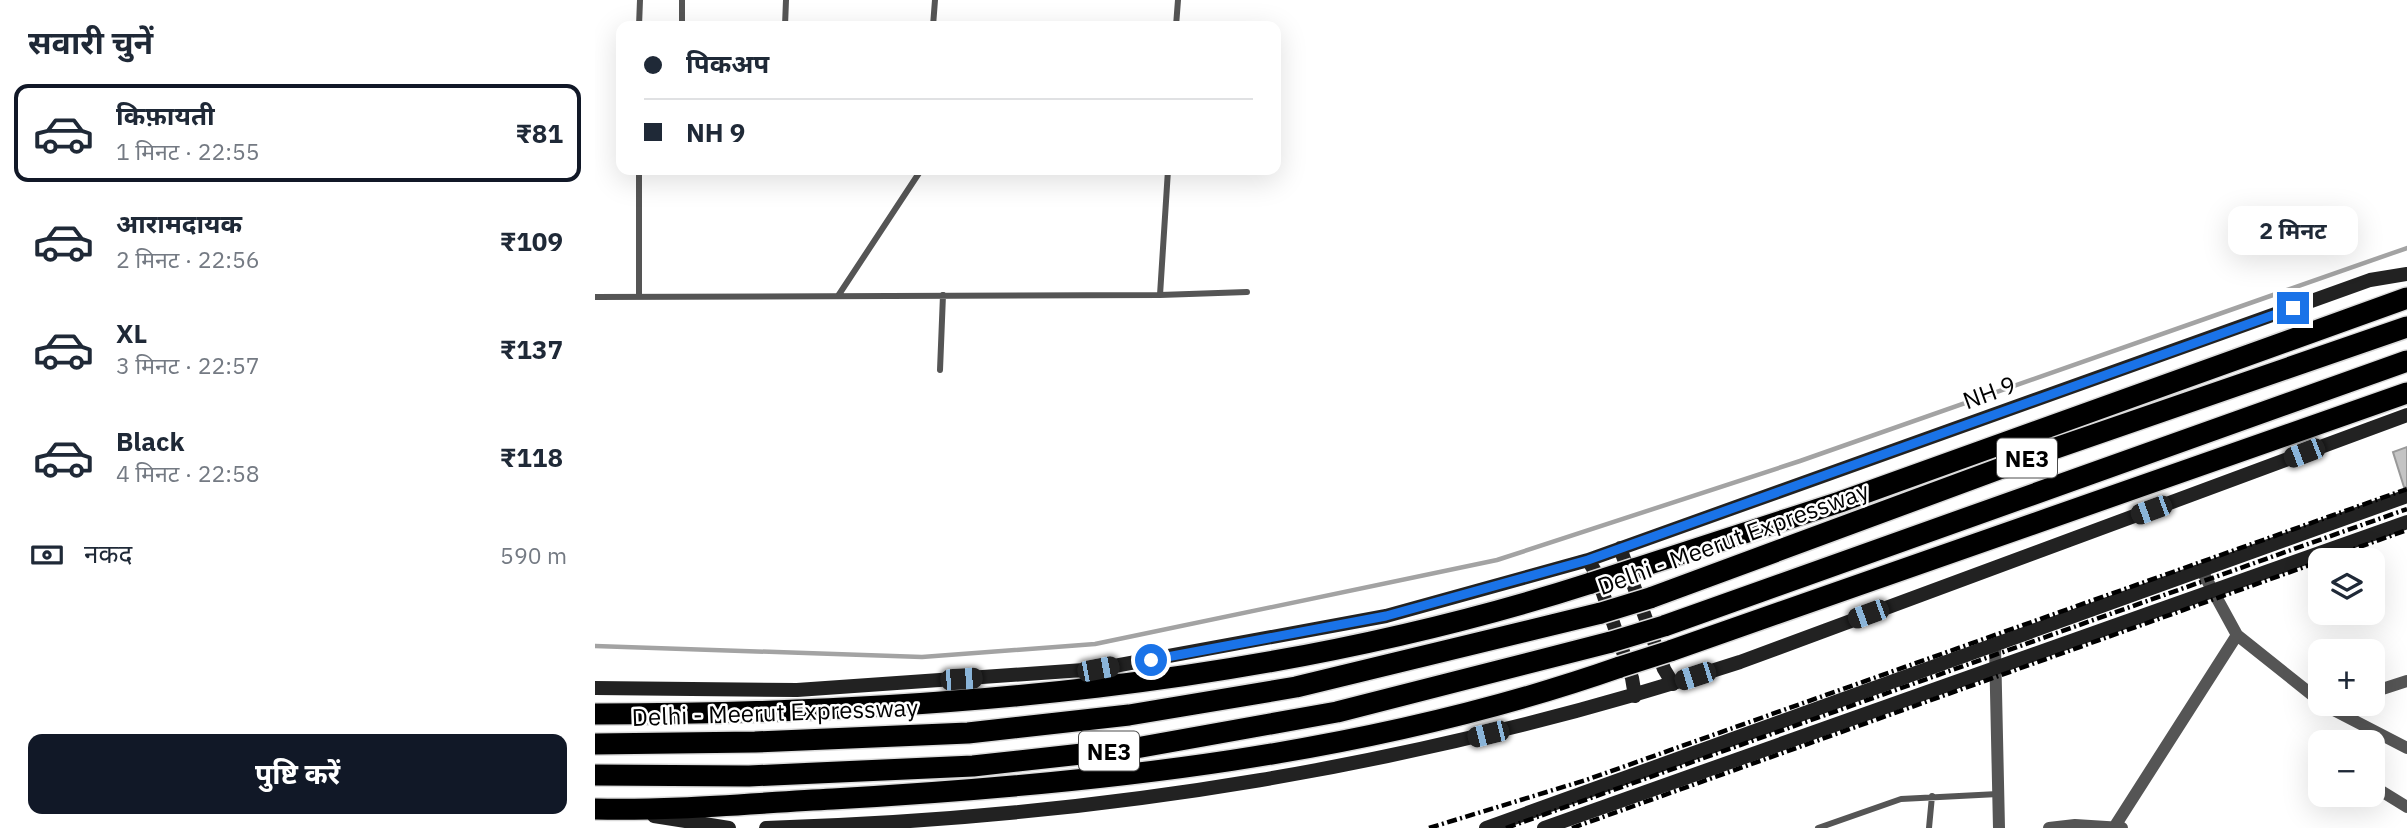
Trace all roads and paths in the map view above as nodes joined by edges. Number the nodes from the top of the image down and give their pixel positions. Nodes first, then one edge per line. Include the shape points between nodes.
1 (640, 0) edge
2 (682, 0) edge
3 (786, 0) edge
4 (935, 0) edge
5 (1178, 0) edge
6 (639, 21) edge
7 (682, 21) edge
8 (785, 21) edge
9 (933, 21) edge
10 (1176, 21) edge
11 (639, 175) edge
12 (918, 175) edge
13 (1168, 175) edge
14 (2407, 274) edge
15 (1247, 292) dead end
16 (943, 295) junction
17 (1160, 295) junction
18 (838, 296) junction
19 (595, 297) edge
20 (639, 297) junction
21 (2407, 298) edge
22 (2407, 327) edge
23 (2407, 361) edge
24 (940, 370) dead end
25 (2407, 393) edge
26 (2407, 415) edge
27 (2407, 496) edge
28 (2407, 522) edge
29 (1621, 548) junction
30 (1588, 560) junction
31 (2202, 570) junction
32 (2212, 591) junction
33 (2237, 635) junction
34 (1994, 646) junction
35 (1996, 670) junction
36 (2407, 681) edge
37 (1673, 684) junction
38 (595, 688) edge
39 (2385, 688) edge
40 (2308, 693) edge
41 (1635, 696) junction
42 (595, 714) edge
43 (2344, 716) edge
44 (595, 744) edge
45 (2407, 748) edge
46 (595, 775) edge
47 (2385, 793) edge
48 (1998, 794) junction
49 (1931, 796) junction
50 (2407, 807) edge
51 (595, 809) edge
52 (622, 810) junction
53 (1492, 827) edge
54 (2119, 827) edge
55 (729, 828) edge
56 (767, 828) edge
57 (1544, 828) edge
58 (1818, 828) edge
59 (1929, 828) edge
60 (1999, 828) edge
61 (2049, 828) edge

1 - 6 lane
2 - 7 lane
3 - 8 lane
4 - 9 lane
5 - 10 lane
11 - 20 lane
12 - 18 lane
13 - 17 lane
14 - 29 street, NH 9 via 2370,280
15 - 17 lane
16 - 17 lane
16 - 18 lane
16 - 24 lane
18 - 20 lane
19 - 20 lane
21 - 42 highway, bridge via 1840,502 1591,583 1359,645 1079,691 754,714
22 - 44 highway, Delhi - Meerut Expressway / NE3, bridge via 2053,449 1650,598 1296,687 1129,715 968,733
23 - 46 highway, NE3, bridge via 1664,626 1337,712 1136,748 973,766 749,776
25 - 52 highway, bridge via 1565,687 1406,727 1118,777 981,791
26 - 37 street
27 - 31 street
28 - 32 street
29 - 30 street, NH 9
29 - 37 street
30 - 38 street, NH 9 via 1386,616 1098,669 797,690
30 - 41 street
31 - 32 street
31 - 34 street
32 - 33 street
32 - 35 street
33 - 40 street
33 - 54 street
34 - 35 street
34 - 53 street
35 - 48 street
35 - 57 street
36 - 39 street
37 - 41 street
41 - 56 street via 1415,752 1206,790 1023,813
43 - 45 street
47 - 50 street
48 - 49 lane
48 - 60 street
49 - 58 lane via 1874,807
49 - 59 lane
51 - 52 highway
52 - 55 street
54 - 61 street

